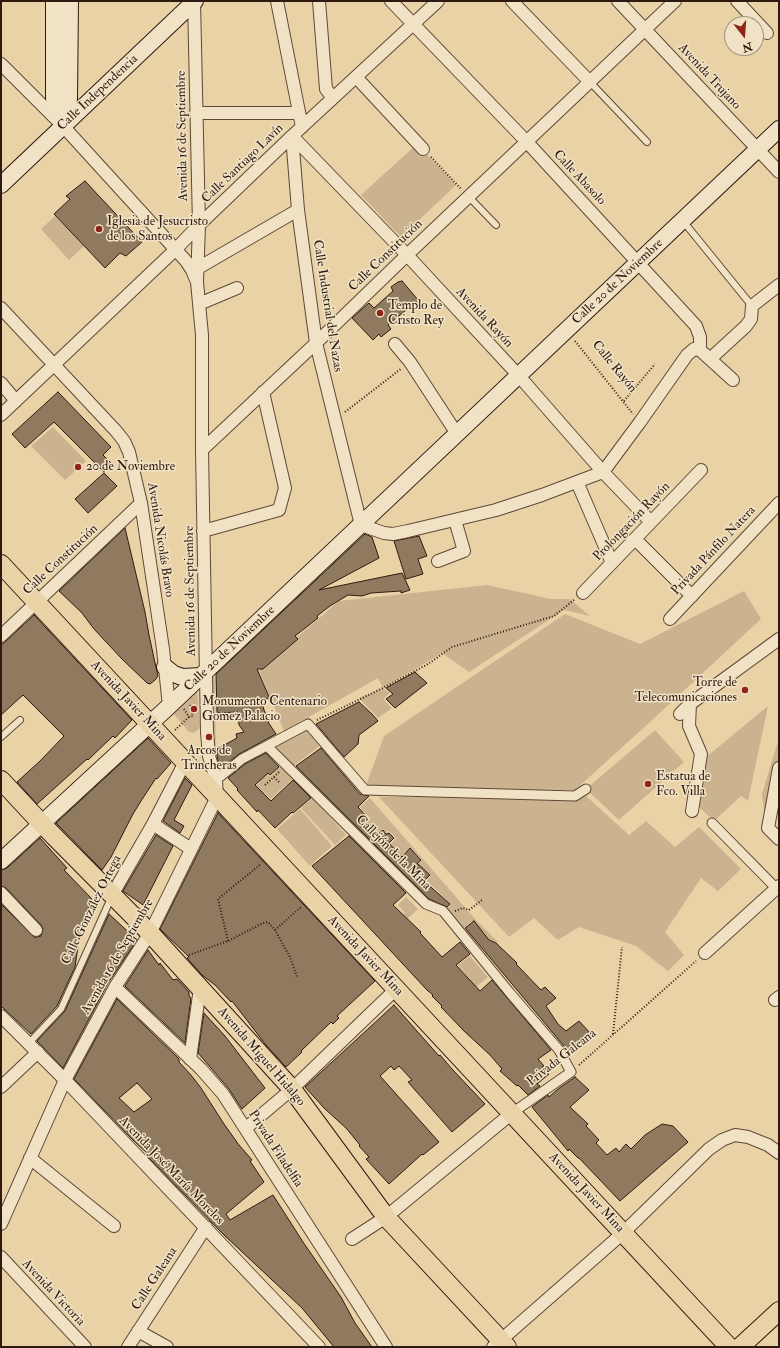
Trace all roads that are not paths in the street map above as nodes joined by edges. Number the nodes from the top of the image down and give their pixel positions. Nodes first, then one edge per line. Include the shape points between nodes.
1 (54, 1) edge
2 (70, 1) edge
3 (194, 1) edge
4 (277, 1) edge
5 (320, 1) edge
6 (391, 1) edge
7 (438, 1) edge
8 (512, 1) edge
9 (618, 1) edge
10 (675, 1) edge
11 (737, 1) edge
12 (414, 24) junction
13 (645, 28) junction
14 (767, 33) dead end
15 (1, 64) edge
16 (356, 77) junction
17 (589, 81) junction
18 (333, 98) junction
19 (196, 113) junction
20 (299, 113) junction
21 (63, 126) junction
22 (302, 127) junction
23 (779, 129) edge
24 (292, 136) junction
25 (526, 141) junction
26 (646, 142) dead end
27 (423, 149) road end
28 (758, 149) junction
29 (779, 172) edge
30 (1, 185) edge
31 (468, 196) junction
32 (298, 210) junction
33 (683, 221) junction
34 (199, 225) junction
35 (496, 225) dead end
36 (175, 250) junction
37 (406, 255) junction
38 (638, 263) junction
39 (198, 268) junction
40 (197, 282) junction
41 (779, 285) edge
42 (237, 288) dead end
43 (199, 304) junction
44 (752, 306) junction
45 (1, 308) edge
46 (316, 343) junction
47 (395, 344) dead end
48 (700, 350) junction
49 (710, 360) junction
50 (54, 364) junction
51 (519, 376) junction
52 (733, 380) dead end
53 (1, 383) edge
54 (263, 392) junction
55 (16, 401) junction
56 (1, 415) edge
57 (457, 434) junction
58 (202, 450) junction
59 (701, 470) dead end
60 (603, 472) junction
61 (577, 482) junction
62 (141, 503) junction
63 (779, 503) edge
64 (455, 520) junction
65 (651, 522) junction
66 (361, 525) junction
67 (203, 531) junction
68 (635, 539) junction
69 (438, 561) dead end
70 (612, 563) junction
71 (1, 564) edge
72 (583, 593) road end
73 (692, 596) junction
74 (36, 602) junction
75 (670, 619) dead end
76 (1, 636) edge
77 (779, 639) edge
78 (165, 667) junction
79 (204, 673) junction
80 (690, 704) junction
81 (176, 707) junction
82 (680, 714) dead end
83 (20, 720) dead end
84 (150, 724) junction
85 (1, 737) edge
86 (267, 746) junction
87 (185, 762) junction
88 (779, 768) edge
89 (1, 780) edge
90 (216, 788) junction
91 (586, 789) dead end
92 (692, 811) dead end
93 (41, 823) junction
94 (712, 823) dead end
95 (153, 824) junction
96 (779, 839) edge
97 (191, 849) junction
98 (1, 861) edge
99 (778, 889) edge
100 (1, 893) edge
101 (112, 895) junction
102 (36, 930) dead end
103 (150, 933) junction
104 (705, 953) road end
105 (115, 987) junction
106 (200, 988) junction
107 (396, 989) junction
108 (1, 1016) edge
109 (33, 1048) junction
110 (190, 1059) junction
111 (571, 1072) joint
112 (65, 1080) junction
113 (1, 1087) edge
114 (292, 1089) junction
115 (512, 1113) junction
116 (246, 1128) junction
117 (779, 1153) edge
118 (30, 1158) junction
119 (386, 1217) junction
120 (1, 1224) edge
121 (114, 1226) dead end
122 (206, 1227) junction
123 (623, 1233) junction
124 (352, 1239) dead end
125 (1, 1257) edge
126 (779, 1311) edge
127 (138, 1331) junction
128 (500, 1345) edge
129 (85, 1347) edge
130 (128, 1347) edge
131 (167, 1347) edge
132 (319, 1347) edge
133 (386, 1347) edge
134 (729, 1347) edge
135 (740, 1347) edge

1 - 21 main road via 54,99
2 - 21 main road via 69,99
3 - 19 street, Avenida 16 de Septiembre
3 - 21 main road, Calle Independencia
4 - 20 street
5 - 18 street via 326,89
6 - 12 street, Calle Abasolo
7 - 12 street, Calle Santiago Lavín
8 - 17 street
9 - 13 street, Avenida Trujano
10 - 13 street, Calle Constitución
11 - 14 street
12 - 16 street, Calle Santiago Lavín
12 - 25 street, Calle Abasolo
13 - 17 street, Calle Constitución
13 - 28 street, Avenida Trujano
15 - 21 street
16 - 18 street, Calle Santiago Lavín
16 - 27 street
17 - 25 street, Calle Constitución
17 - 26 lane
18 - 22 street, Calle Santiago Lavín
19 - 20 street
19 - 34 street, Avenida 16 de Septiembre
20 - 22 street
21 - 30 main road, Calle Independencia
21 - 36 street
22 - 24 street, Calle Santiago Lavín
23 - 28 main road, Calle 20 de Noviembre
24 - 32 street, Calle Industrial del Nazas
24 - 34 street, Calle Santiago Lavín
24 - 37 street, Avenida Rayón
25 - 31 street, Calle Constitución
25 - 38 street, Calle Abasolo
28 - 29 street, Avenida Trujano
28 - 33 main road, Calle 20 de Noviembre
31 - 35 lane
31 - 37 street, Calle Constitución
32 - 39 street
32 - 46 street, Calle Industrial del Nazas
33 - 38 main road, Calle 20 de Noviembre
33 - 44 lane
34 - 36 street, Calle Santiago Lavín
34 - 39 street, Avenida 16 de Septiembre
36 - 40 street via 186,261
36 - 50 street, Calle Santiago Lavín
37 - 46 street, Calle Constitución
37 - 51 street, Avenida Rayón
38 - 48 street, Calle Abasolo via 696,326 700,337
38 - 51 main road, Calle 20 de Noviembre
39 - 40 street, Avenida 16 de Septiembre
40 - 43 street, Avenida 16 de Septiembre
41 - 44 street
42 - 43 street
43 - 58 street, Avenida 16 de Septiembre via 202,335
44 - 49 street via 751,319
45 - 50 street, Avenida Nicolás Bravo
46 - 54 street, Calle Constitución
46 - 66 street, Calle Industrial del Nazas
47 - 57 street via 410,362
48 - 49 street
48 - 60 street via 694,349 687,355
49 - 52 street
50 - 55 street, Calle Santiago Lavín
50 - 62 street, Avenida Nicolás Bravo via 124,441 133,464
51 - 57 main road, Calle 20 de Noviembre
51 - 60 street, Avenida Rayón
53 - 55 street
54 - 58 street, Calle Constitución
54 - 67 street via 285,488 279,510
55 - 56 street, Calle Santiago Lavín
57 - 66 main road, Calle 20 de Noviembre
58 - 67 street, Avenida 16 de Septiembre
59 - 65 street, Prolongación Rayón
60 - 61 street
60 - 65 street, Avenida Rayón
61 - 64 street via 542,496
61 - 70 street
62 - 74 street, Calle Constitución
62 - 78 street, Avenida Nicolás Bravo
63 - 73 street, Privada Pánfilo Natera
64 - 66 street via 393,534
64 - 69 street via 464,551
65 - 68 street, Prolongación Rayón
66 - 79 main road, Calle 20 de Noviembre
67 - 79 street, Avenida 16 de Septiembre
68 - 70 street, Prolongación Rayón
68 - 73 street
70 - 72 street, Prolongación Rayón
71 - 74 main road, Avenida Javier Mina
73 - 75 street, Privada Pánfilo Natera
74 - 76 street, Calle Constitución
74 - 84 main road, Avenida Javier Mina
77 - 80 street
78 - 79 main road via 182,677
78 - 81 street, Avenida Nicolás Bravo
79 - 81 main road, Calle 20 de Noviembre
79 - 90 street, Avenida 16 de Septiembre via 209,756
80 - 82 street
80 - 92 street via 689,726 701,754
81 - 84 main road, Calle 20 de Noviembre
83 - 85 lane
84 - 87 main road, Avenida Javier Mina
84 - 93 main road, Calle 20 de Noviembre
86 - 90 street via 242,759
86 - 91 street via 308,724 365,790 575,796
86 - 111 street, Callejón de la Mina via 426,904 443,911 559,1050
87 - 90 main road, Avenida Javier Mina
87 - 95 street, Calle González Ortega
88 - 96 street via 768,828
89 - 93 main road, Avenida Miguel Hidalgo
90 - 97 street, Avenida 16 de Septiembre
90 - 107 main road, Avenida Javier Mina via 272,855
93 - 98 main road, Calle 20 de Noviembre
93 - 101 main road, Avenida Miguel Hidalgo
94 - 99 street
95 - 97 street
95 - 101 street, Calle González Ortega
97 - 103 street, Avenida 16 de Septiembre
99 - 104 street
100 - 102 street
101 - 103 main road, Avenida Miguel Hidalgo
101 - 109 lane, Calle González Ortega via 61,1009
103 - 105 street, Avenida 16 de Septiembre
103 - 106 main road, Avenida Miguel Hidalgo
105 - 110 street, Privada Filadelfia
105 - 112 street, Avenida 16 de Septiembre
106 - 110 street
106 - 114 main road, Avenida Miguel Hidalgo
107 - 114 street
107 - 115 main road, Avenida Javier Mina
108 - 109 street, Avenida José María Morelos
109 - 112 street, Avenida José María Morelos
109 - 113 street, Calle González Ortega
110 - 116 street, Privada Filadelfia via 223,1094
111 - 115 street, Privada Galeana
112 - 118 street, Avenida 16 de Septiembre
112 - 122 street, Avenida José María Morelos
114 - 116 street
114 - 119 main road, Avenida Miguel Hidalgo
115 - 119 street, Privada Galeana
115 - 123 main road, Avenida Javier Mina
116 - 133 street, Privada Filadelfia
117 - 123 street via 768,1145 748,1137 735,1136 722,1140 709,1149
118 - 120 street, Avenida 16 de Septiembre
118 - 121 street
119 - 124 street, Privada Galeana
119 - 128 main road, Avenida Miguel Hidalgo
122 - 127 street, Calle Galeana
122 - 132 street, Avenida José María Morelos
123 - 128 street
123 - 134 main road, Avenida Javier Mina
125 - 129 street, Avenida Victoria
126 - 135 main road
127 - 130 street, Calle Galeana
127 - 131 street

